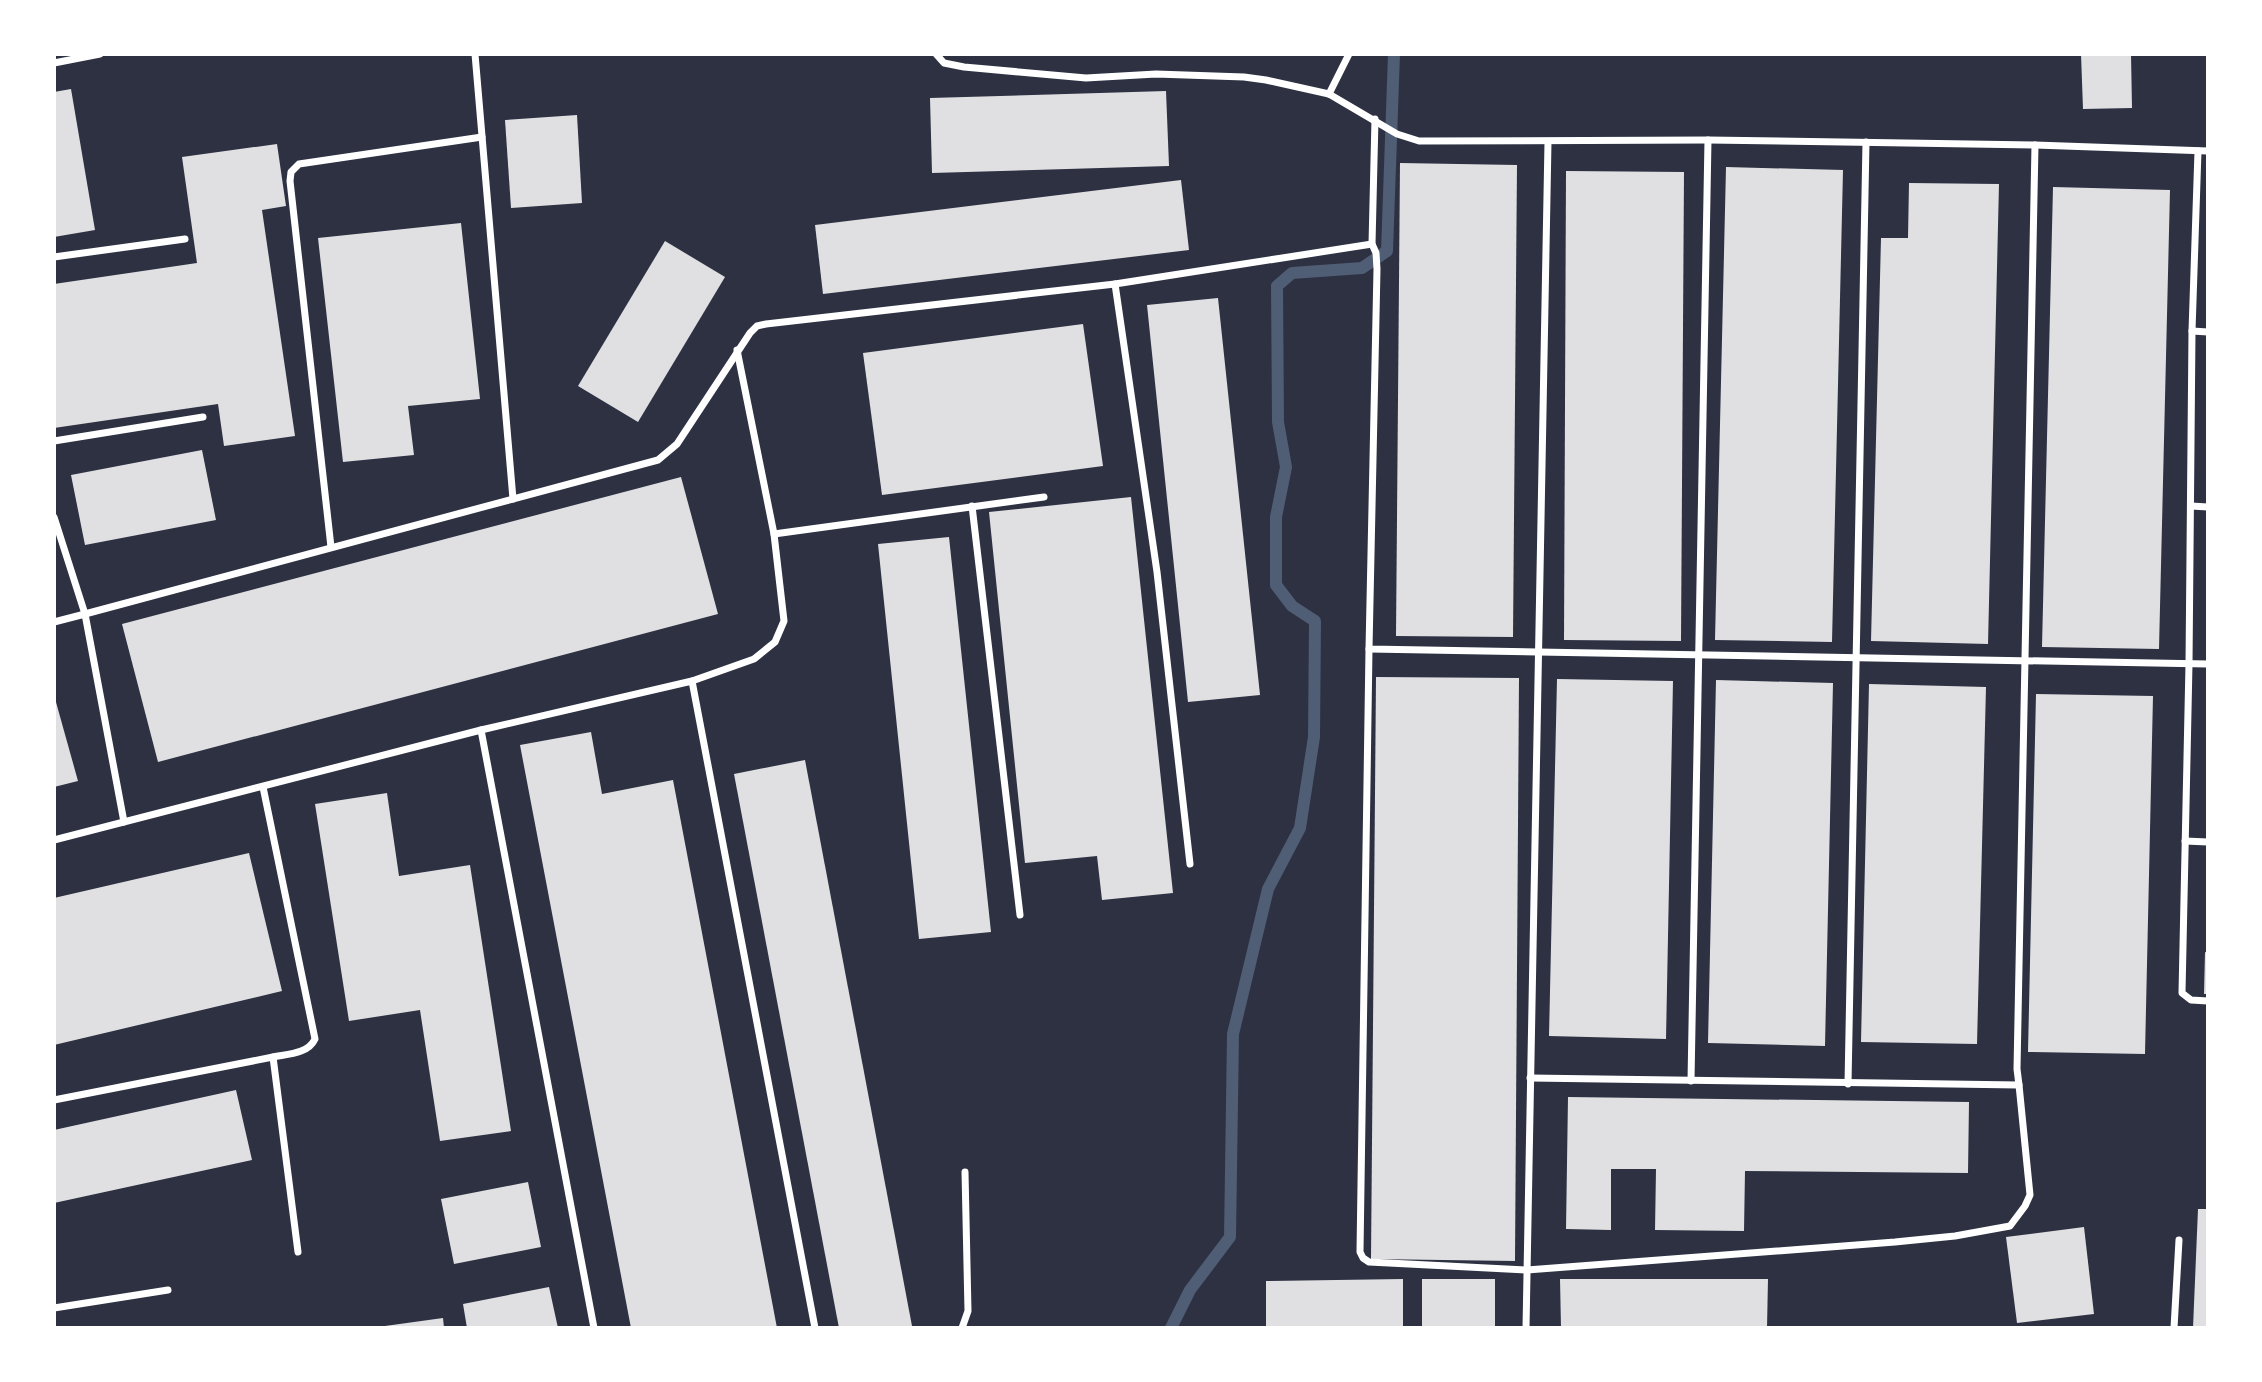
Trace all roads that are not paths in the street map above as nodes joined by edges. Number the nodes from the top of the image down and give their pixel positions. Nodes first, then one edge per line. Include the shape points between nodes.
1 (100, 54) edge
2 (475, 54) edge
3 (936, 54) edge
4 (1349, 54) edge
5 (80, 56) edge
6 (54, 63) edge
7 (1329, 94) junction
8 (1375, 119) junction
9 (481, 137) junction
10 (1708, 140) junction
11 (1548, 142) junction
12 (1866, 142) junction
13 (2035, 145) junction
14 (2198, 151) junction
15 (2208, 151) edge
16 (185, 239) dead end
17 (1372, 244) junction
18 (54, 257) edge
19 (1115, 284) junction
20 (2192, 331) junction
21 (2208, 332) edge
22 (737, 350) junction
23 (204, 417) dead end
24 (54, 441) edge
25 (1044, 497) dead end
26 (513, 499) junction
27 (972, 506) junction
28 (2191, 506) junction
29 (2208, 506) edge
30 (54, 517) edge
31 (774, 534) junction
32 (331, 547) junction
33 (85, 614) junction
34 (54, 622) edge
35 (1369, 649) junction
36 (1539, 652) junction
37 (1699, 655) junction
38 (1856, 658) junction
39 (2025, 661) junction
40 (2189, 664) junction
41 (2208, 664) edge
42 (692, 681) junction
43 (481, 730) junction
44 (263, 787) junction
45 (124, 822) junction
46 (54, 840) edge
47 (2185, 841) junction
48 (2208, 842) edge
49 (1190, 863) dead end
50 (1020, 915) dead end
51 (2208, 1001) edge
52 (273, 1057) junction
53 (1531, 1078) junction
54 (1691, 1081) junction
55 (1848, 1084) junction
56 (2019, 1086) junction
57 (54, 1100) edge
58 (965, 1172) dead end
59 (2179, 1240) dead end
60 (298, 1252) dead end
61 (1527, 1270) junction
62 (168, 1290) dead end
63 (54, 1308) edge
64 (594, 1328) edge
65 (815, 1328) edge
66 (962, 1328) edge
67 (1526, 1328) edge
68 (2174, 1328) edge

1 - 5 street
2 - 9 street
3 - 7 street via 944,63 1000,71 1086,78 1156,74 1244,77
4 - 7 street
5 - 6 street
7 - 8 street
8 - 11 street via 1396,134 1419,141
8 - 17 street
9 - 26 street
9 - 32 street via 299,164 291,172
10 - 11 street
10 - 12 street
10 - 37 street
11 - 36 street
12 - 13 street
12 - 38 street
13 - 14 street
13 - 39 street
14 - 15 street
14 - 20 street
16 - 18 street
17 - 19 street
17 - 35 street via 1377,269
19 - 22 street via 766,324 750,332
19 - 49 street via 1157,572
20 - 21 street
20 - 28 street
22 - 26 street via 677,444 658,460
22 - 31 street
23 - 24 street
25 - 27 street
26 - 32 street
27 - 31 street
27 - 50 street
28 - 29 street
28 - 40 street
30 - 33 street
31 - 42 street via 784,615 775,642 754,659
32 - 33 street
33 - 34 street
33 - 45 street
35 - 36 street
35 - 61 street via 1360,1252 1369,1262
36 - 37 street
36 - 53 street
37 - 38 street
37 - 54 street
38 - 39 street
38 - 55 street
39 - 40 street
39 - 56 street
40 - 41 street
40 - 47 street
42 - 43 street
42 - 65 street
43 - 44 street
43 - 64 street
44 - 45 street
44 - 52 street via 315,1039 307,1049
45 - 46 street
47 - 48 street
47 - 51 street via 2182,993 2191,1000
52 - 57 street
52 - 60 street
53 - 54 street
53 - 61 street
54 - 55 street
55 - 56 street
56 - 61 street via 2030,1195 2010,1226 1895,1242
58 - 66 street via 968,1311
59 - 68 street
61 - 67 street
62 - 63 street

